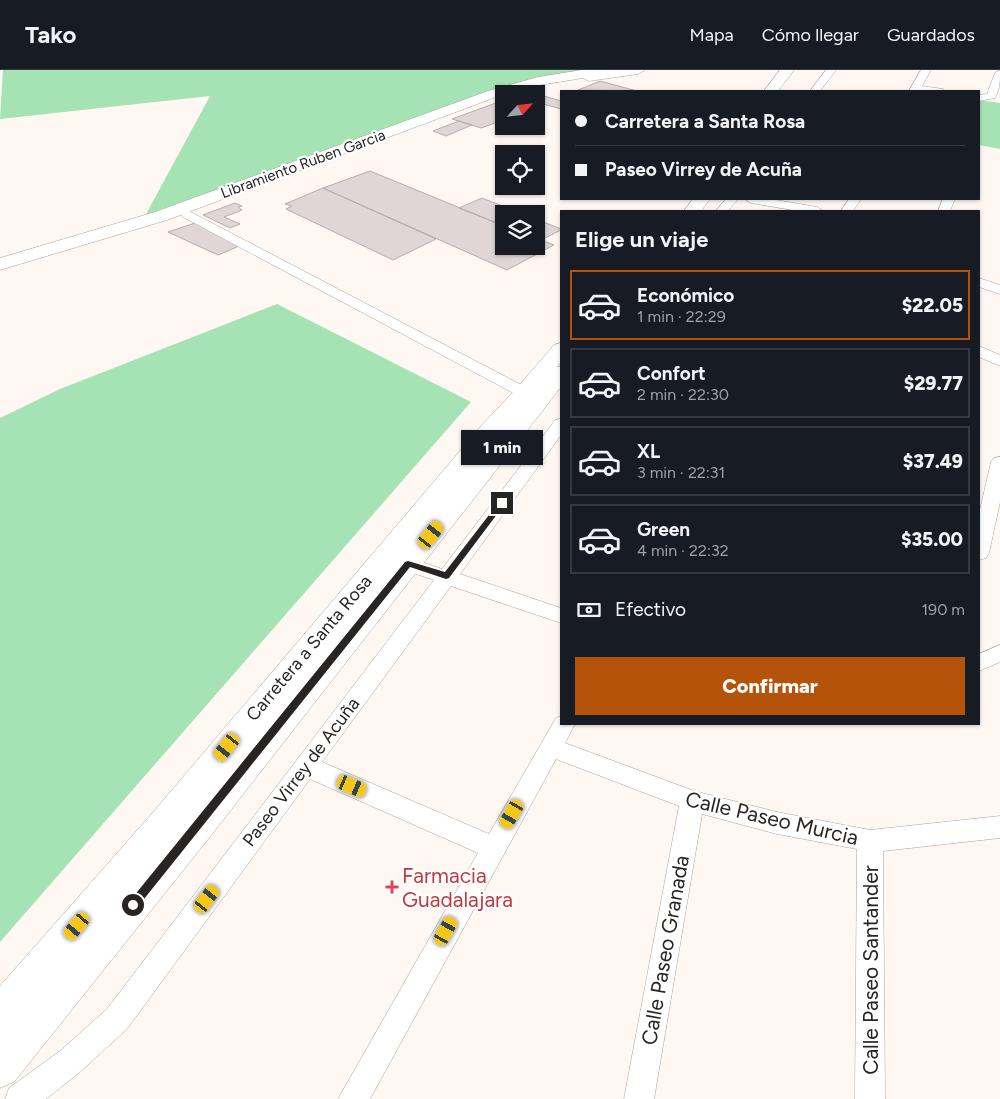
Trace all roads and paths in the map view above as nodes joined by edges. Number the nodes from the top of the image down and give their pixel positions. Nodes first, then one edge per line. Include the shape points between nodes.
1 (607, 70) edge
2 (638, 70) edge
3 (787, 70) edge
4 (831, 70) edge
5 (926, 70) edge
6 (1000, 73) edge
7 (545, 86) edge
8 (916, 89) edge
9 (772, 90) edge
10 (816, 90) edge
11 (980, 98) edge
12 (495, 99) edge
13 (701, 200) edge
14 (731, 200) edge
15 (757, 200) edge
16 (693, 210) edge
17 (723, 210) edge
18 (812, 210) edge
19 (187, 214) junction
20 (0, 264) edge
21 (0, 272) edge
22 (980, 282) edge
23 (1000, 290) edge
24 (560, 350) edge
25 (980, 351) edge
26 (1000, 360) edge
27 (560, 374) edge
28 (525, 393) junction
29 (560, 425) edge
30 (511, 436) junction
31 (546, 445) junction
32 (1000, 462) edge
33 (980, 549) edge
34 (396, 560) junction
35 (446, 576) junction
36 (560, 616) edge
37 (1000, 653) edge
38 (980, 663) edge
39 (563, 725) edge
40 (551, 747) junction
41 (306, 766) junction
42 (692, 801) junction
43 (1000, 827) edge
44 (870, 841) junction
45 (493, 848) junction
46 (0, 1016) edge
47 (0, 1068) edge
48 (20, 1099) edge
49 (353, 1099) edge
50 (639, 1099) edge
51 (870, 1099) edge

1 - 20 street, Libramiento Ruben Garcia via 493,94 161,216
2 - 7 street
3 - 9 street
4 - 10 street
5 - 8 street
6 - 11 street via 991,96
12 - 19 street, Libramiento Ruben Garcia
13 - 16 street
14 - 17 street
15 - 18 street
19 - 21 street, Libramiento Ruben Garcia
19 - 28 street
22 - 23 street
24 - 28 street, Carretera a Santa Rosa
25 - 26 street
27 - 30 street, Carretera a Santa Rosa
28 - 34 street, Carretera a Santa Rosa via 490,430
29 - 31 street, Paseo Virrey de Acuña
30 - 31 street
30 - 34 street, Carretera a Santa Rosa
31 - 35 street, Paseo Virrey de Acuña
32 - 33 street
34 - 35 street
34 - 46 street, Carretera a Santa Rosa
34 - 47 street, Carretera a Santa Rosa
35 - 36 street
35 - 41 street, Paseo Virrey de Acuña
37 - 38 street
39 - 40 street
40 - 42 street, Calle Paseo Murcia
40 - 45 street
41 - 45 street
41 - 48 street, Paseo Virrey de Acuña via 117,1019 46,1082
42 - 44 street, Calle Paseo Murcia via 778,824
42 - 50 street, Calle Paseo Granada
43 - 44 street, Calle Paseo Murcia
44 - 51 street, Calle Paseo Santander
45 - 49 street

